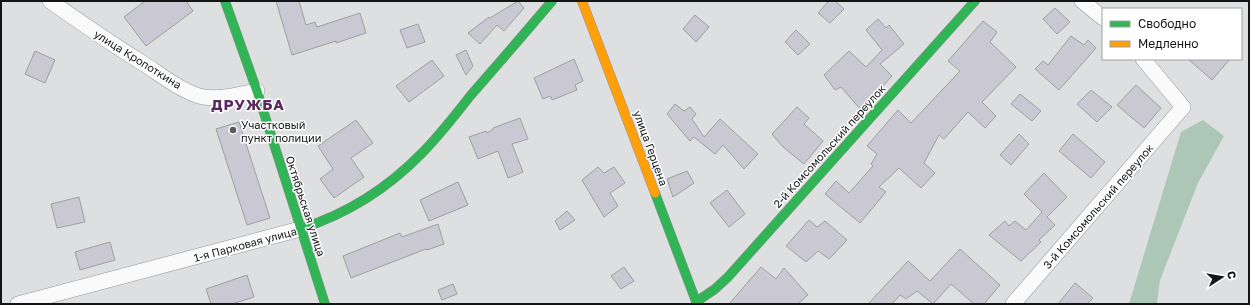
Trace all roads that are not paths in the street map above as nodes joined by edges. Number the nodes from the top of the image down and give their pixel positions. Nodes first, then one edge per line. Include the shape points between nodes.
1 (50, 1) edge
2 (225, 1) edge
3 (552, 1) edge
4 (582, 1) edge
5 (975, 1) edge
6 (1082, 1) edge
7 (1101, 10) edge
8 (1144, 60) edge
9 (257, 91) junction
10 (300, 229) junction
11 (696, 303) edge
12 (18, 304) edge
13 (325, 304) edge
14 (1013, 304) edge

1 - 9 street, улица Кропоткина via 176,85 200,96 233,96
2 - 9 street, Октябрьская улица
3 - 10 street, 1-я Парковая улица via 422,153 394,179 369,199 349,210
4 - 11 street, улица Герцена
5 - 11 street, 2-й Комсомольский переулок via 728,277
6 - 7 street
8 - 14 street, 3-й Комсомольский переулок via 1183,107
9 - 10 street, Октябрьская улица
10 - 12 street, 1-я Парковая улица
10 - 13 street, Октябрьская улица

